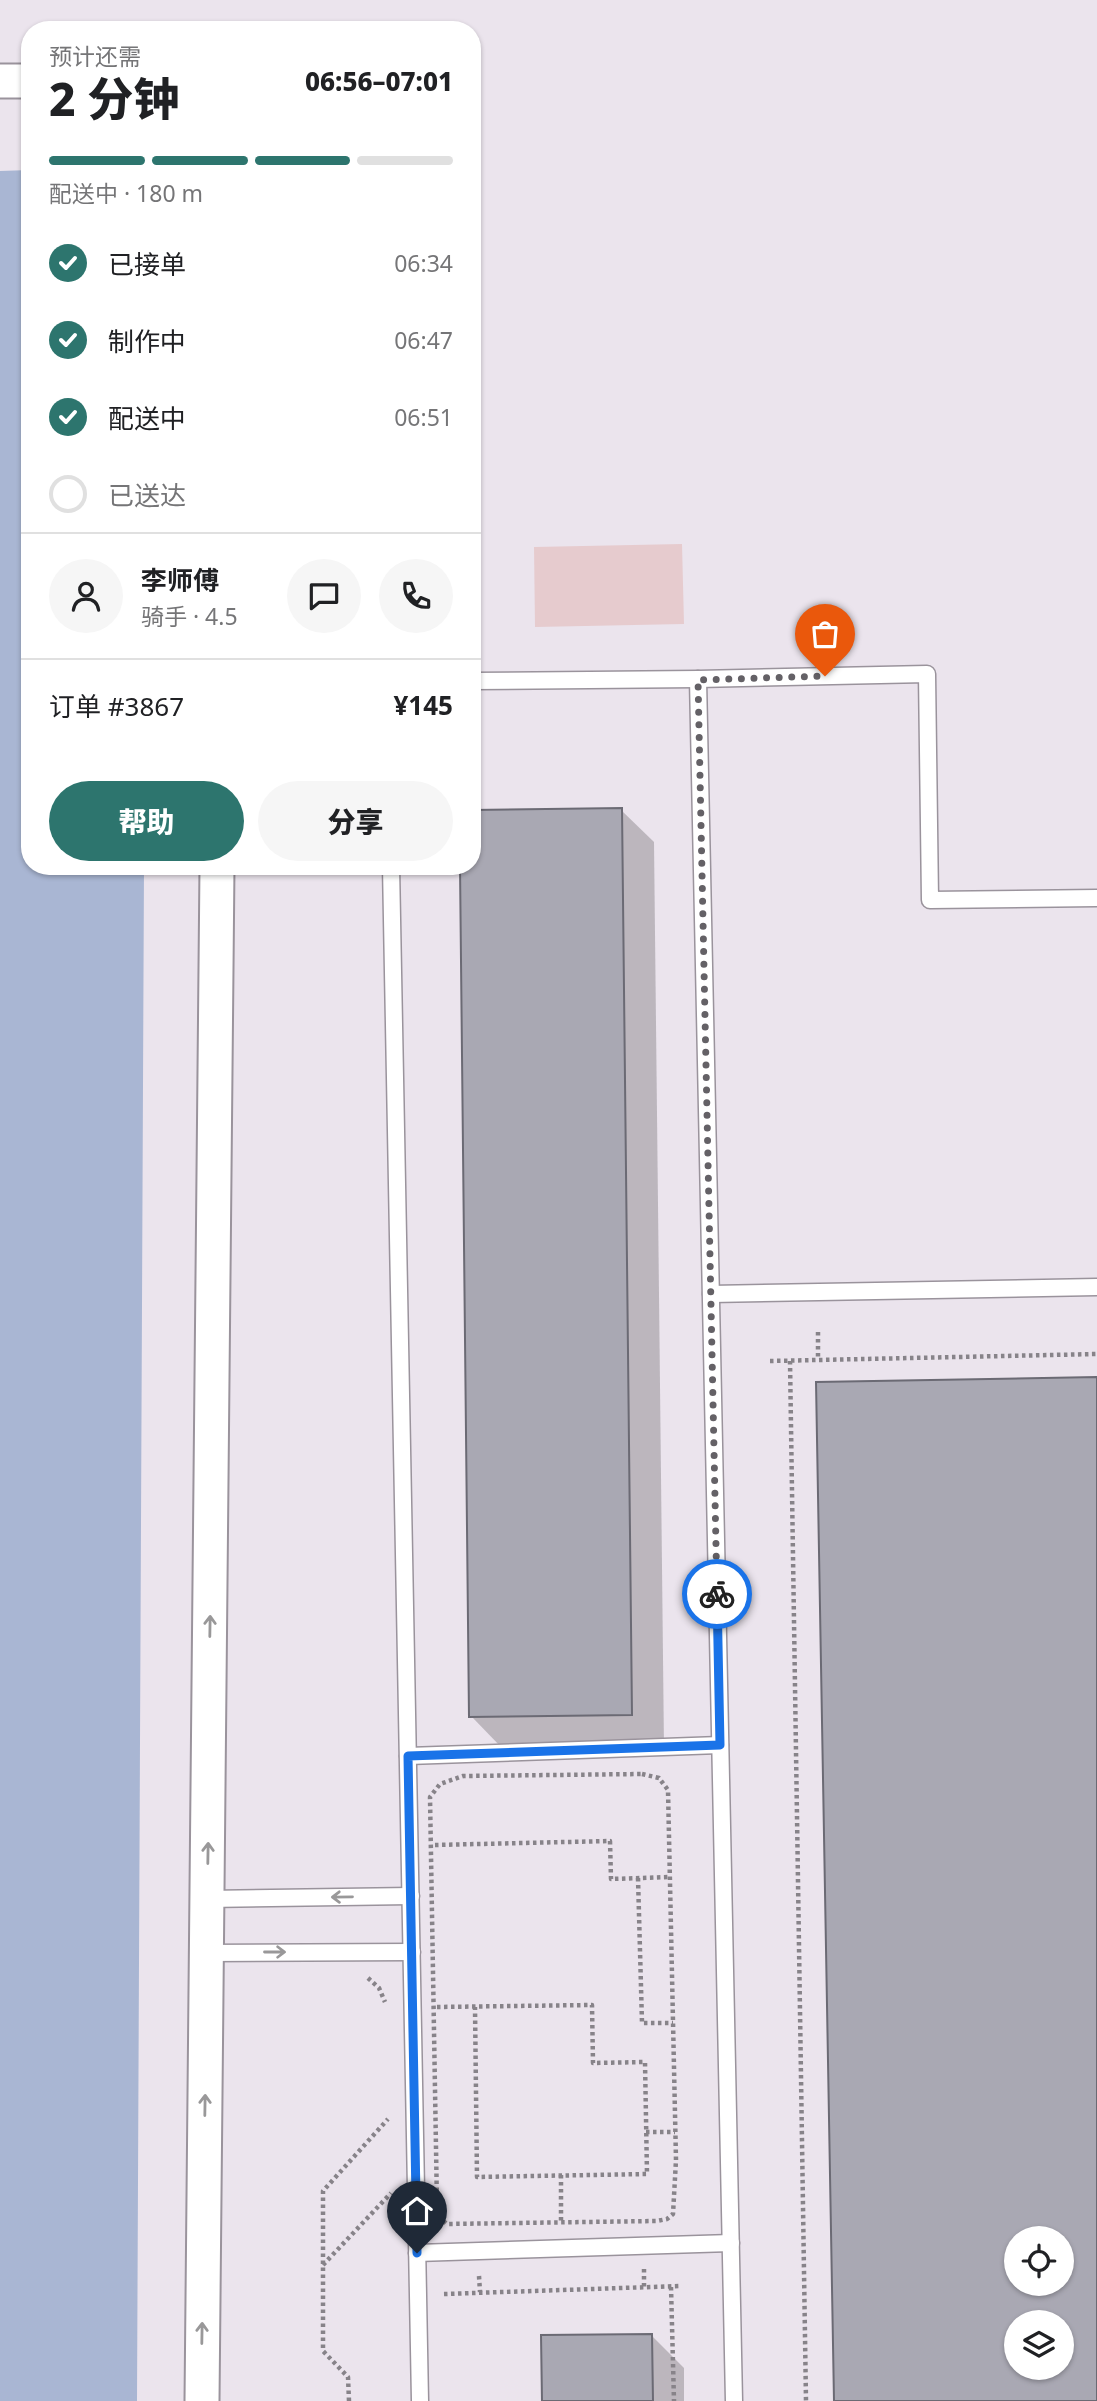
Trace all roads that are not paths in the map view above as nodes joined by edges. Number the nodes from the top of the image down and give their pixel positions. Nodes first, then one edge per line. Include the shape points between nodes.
1 (0, 81) edge
2 (21, 81) edge
3 (698, 680) junction
4 (481, 681) edge
5 (218, 875) edge
6 (391, 875) edge
7 (1097, 898) edge
8 (1097, 1287) edge
9 (711, 1294) junction
10 (720, 1745) junction
11 (408, 1756) junction
12 (411, 1896) junction
13 (207, 1899) junction
14 (412, 1951) junction
15 (207, 1953) junction
16 (731, 2243) junction
17 (417, 2253) junction
18 (202, 2401) edge
19 (420, 2401) edge
20 (734, 2401) edge

1 - 2 street
3 - 4 lane
3 - 7 lane via 926,674 930,900
3 - 9 lane
13 -> 5 street
6 - 11 lane
8 - 9 lane
9 - 10 lane
10 - 11 lane
10 - 16 lane
11 - 12 lane
12 -> 13 lane
12 - 14 lane
13 - 15 street
15 -> 14 lane
14 - 17 lane
18 -> 15 street
16 - 17 lane
16 - 20 lane
17 - 19 lane

